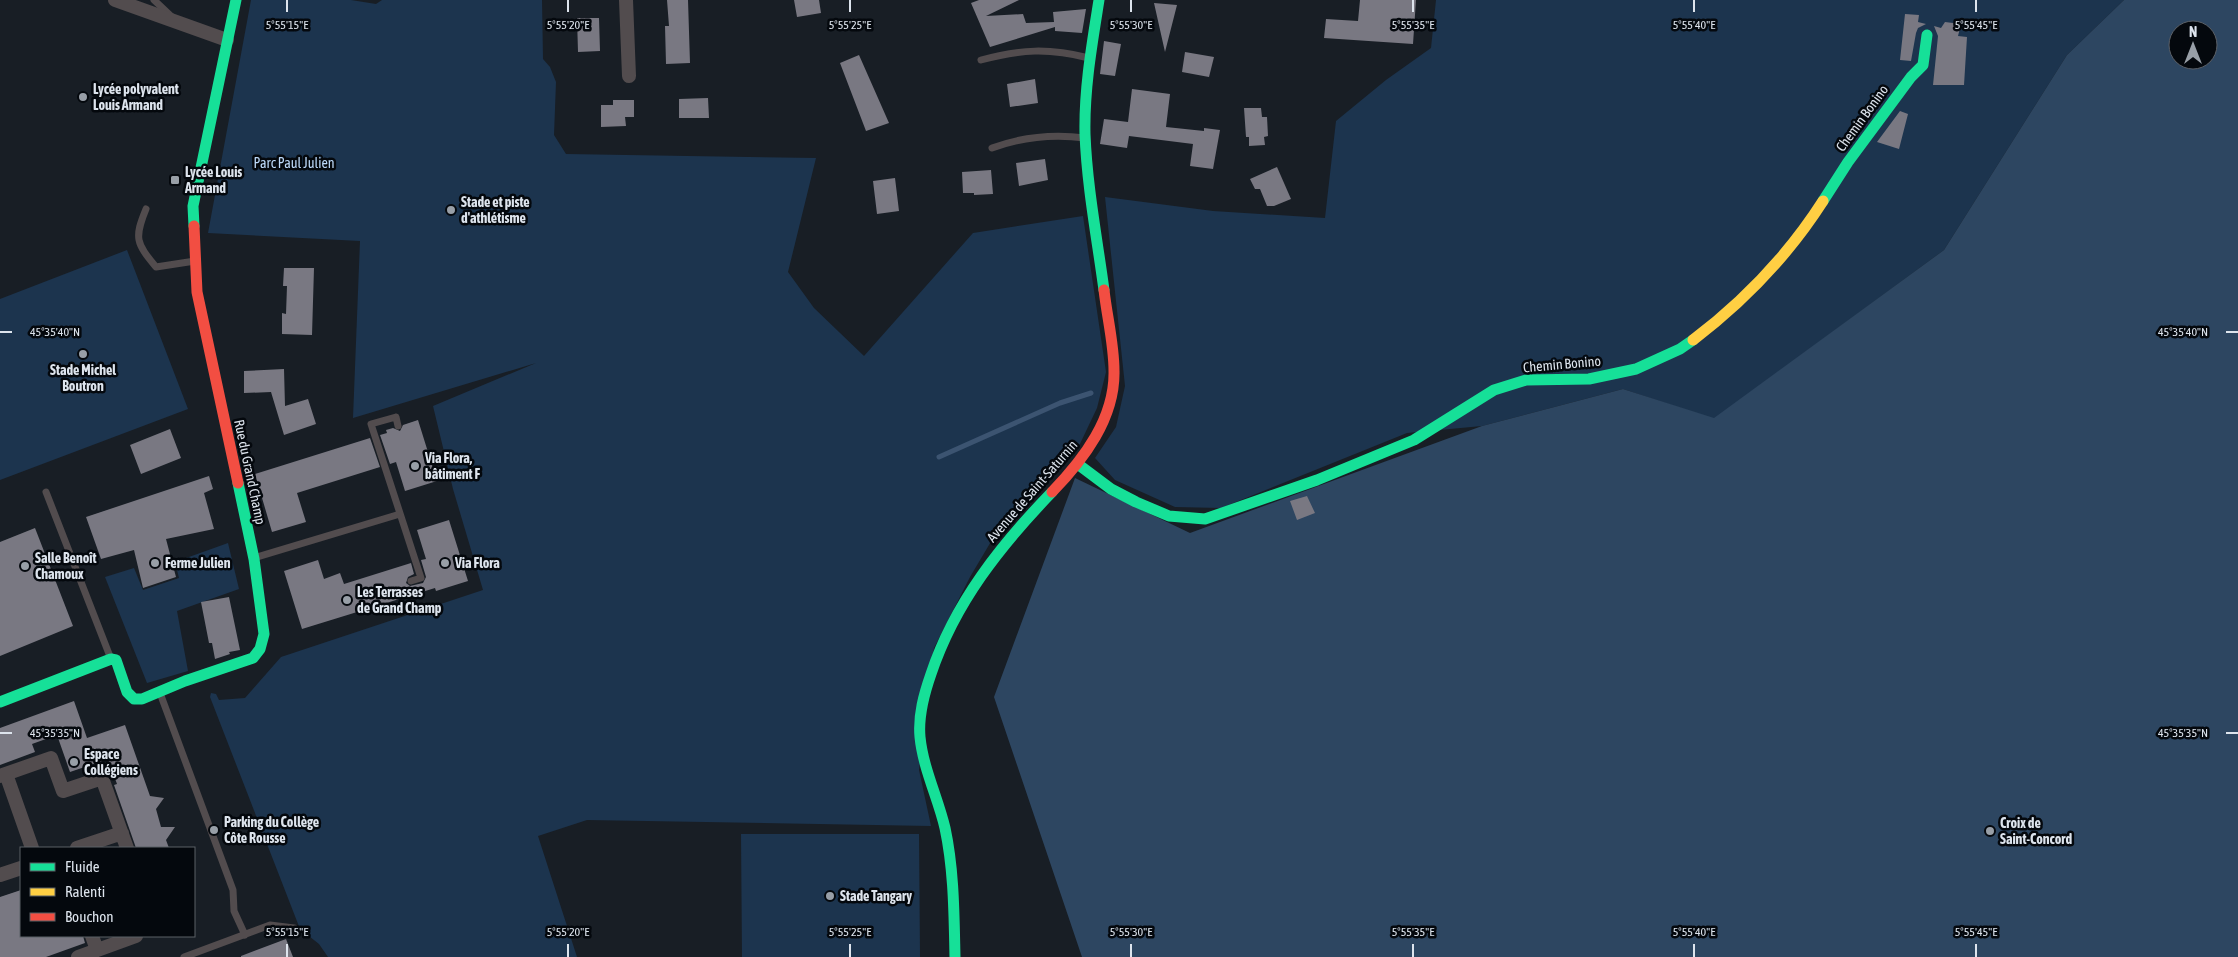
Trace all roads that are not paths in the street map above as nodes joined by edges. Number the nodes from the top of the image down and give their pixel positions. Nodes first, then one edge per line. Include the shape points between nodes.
1 (115, 0) edge
2 (154, 0) edge
3 (236, 0) edge
4 (626, 0) edge
5 (1099, 0) edge
6 (177, 22) junction
7 (1928, 35) dead end
8 (227, 40) junction
9 (1090, 59) junction
10 (981, 60) dead end
11 (629, 76) dead end
12 (1085, 138) junction
13 (992, 148) dead end
14 (146, 209) dead end
15 (195, 261) junction
16 (398, 426) dead end
17 (1079, 465) junction
18 (46, 492) dead end
19 (400, 514) junction
20 (254, 558) junction
21 (411, 581) dead end
22 (111, 659) junction
23 (161, 690) junction
24 (0, 702) edge
25 (3, 775) edge
26 (122, 833) junction
27 (32, 847) edge
28 (80, 847) edge
29 (128, 847) edge
30 (20, 868) edge
31 (0, 875) edge
32 (294, 928) dead end
33 (245, 935) junction
34 (92, 937) edge
35 (133, 937) edge
36 (97, 950) junction
37 (78, 957) edge
38 (184, 957) edge
39 (955, 957) edge

1 - 6 street
2 - 6 lane
3 - 8 street, Rue du Grand Champ
4 - 11 street
5 - 9 street, Avenue de Saint-Saturnin
6 - 8 street
7 - 17 street, Chemin Bonino via 1923,65 1848,162 1807,226 1765,275 1718,321 1680,349 1636,369 1589,379 1526,380 1494,390 1414,440 1317,480 1205,519 1169,516 1136,502 1111,489
8 - 15 street, Rue du Grand Champ via 193,206
9 - 10 lane via 1054,50 1026,50
9 - 12 street, Avenue de Saint-Saturnin
12 - 13 lane via 1042,137
12 - 17 street, Avenue de Saint-Saturnin via 1112,351 1113,384 1108,411 1098,435
14 - 15 lane via 137,230 141,249 156,267
15 - 20 street, Rue du Grand Champ via 197,292
16 - 19 lane via 396,416 370,424
17 - 39 street, Avenue de Saint-Saturnin via 1011,536 977,578 934,662 920,712 921,747 945,829 954,894
18 - 22 lane
19 - 20 lane
19 - 21 lane via 421,578
20 - 23 street, Rue du Grand Champ via 264,634 257,656
22 - 23 street, Rue du Grand Champ via 116,660 127,692 134,699 142,699
22 - 24 street
23 - 33 lane via 160,695 233,890 234,911
25 - 26 street via 51,758 63,792 102,778
25 - 27 street
26 - 28 street
26 - 29 street
30 - 31 street
32 - 33 lane via 270,925
33 - 38 lane
34 - 36 street
35 - 36 street
36 - 37 street

